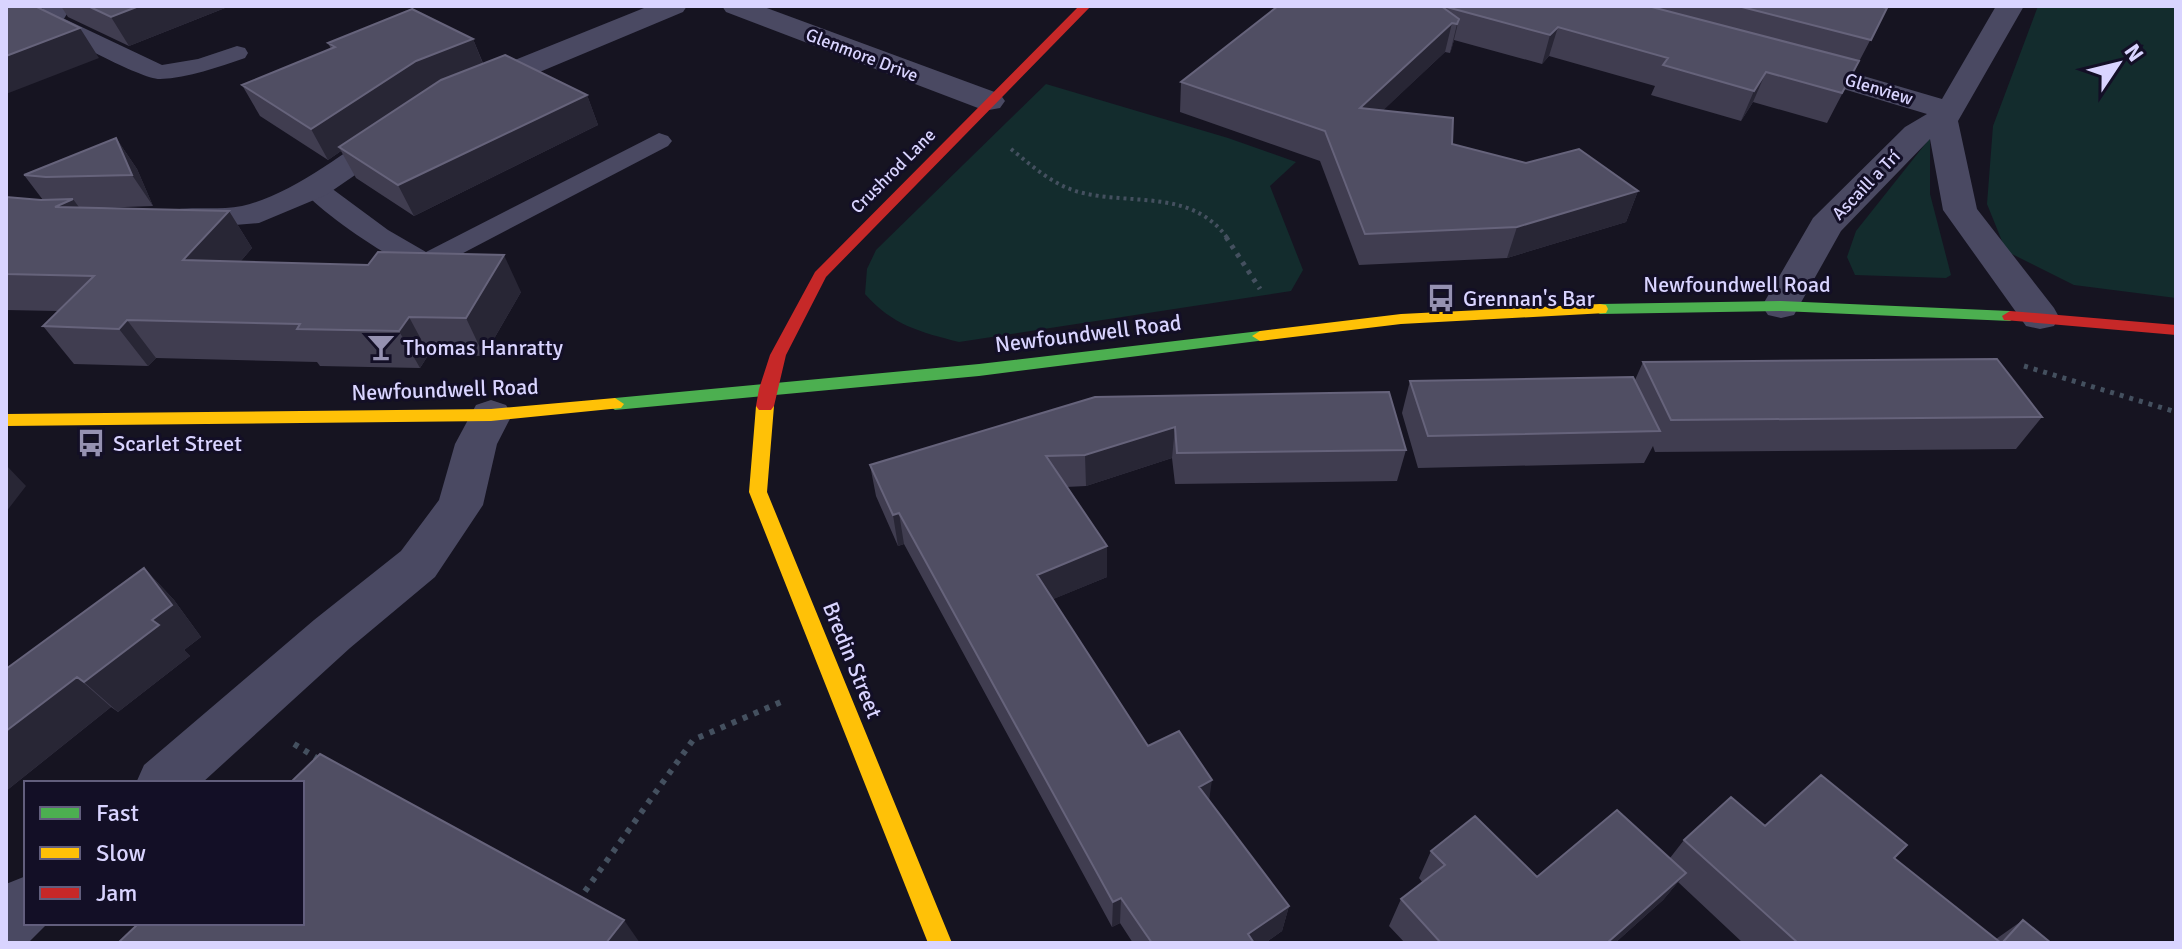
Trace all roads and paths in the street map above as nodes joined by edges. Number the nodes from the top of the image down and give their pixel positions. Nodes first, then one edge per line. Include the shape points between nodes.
1 (673, 6) edge
2 (736, 6) edge
3 (1085, 6) edge
4 (2010, 6) edge
5 (54, 12) edge
6 (237, 53) dead end
7 (1760, 56) edge
8 (982, 108) junction
9 (1946, 115) junction
10 (659, 141) dead end
11 (314, 188) junction
12 (139, 220) edge
13 (1781, 306) junction
14 (2040, 317) junction
15 (2176, 330) edge
16 (1298, 332) junction
17 (2011, 362) dead end
18 (766, 389) junction
19 (2176, 412) edge
20 (491, 415) junction
21 (6, 420) edge
22 (835, 679) junction
23 (241, 714) junction
24 (334, 768) edge
25 (165, 781) edge
26 (24, 907) edge
27 (573, 908) edge
28 (6, 923) edge
29 (940, 943) edge

1 - 11 street via 431,109
2 - 8 street, Glenmore Drive
3 - 8 main road, Crushrod Lane
4 - 9 street, Ascaill a Trí
5 - 6 lane via 82,38 159,72
7 - 9 street, Glenview
8 - 16 path via 1046,177 1078,192 1164,203 1210,220
8 - 18 main road, Crushrod Lane via 820,275
9 - 13 street, Ascaill a Trí via 1916,134 1826,226
9 - 14 street via 1960,210
10 - 11 lane via 425,264
11 - 12 street via 247,216
13 - 14 main road, Newfoundwell Road
13 - 16 main road, Newfoundwell Road via 1401,319
14 - 15 main road, Newfoundwell Road
16 - 18 main road, Newfoundwell Road
17 - 19 path
18 - 20 main road, Newfoundwell Road
18 - 22 main road, Bredin Street via 758,492
20 - 21 main road, Newfoundwell Road
20 - 23 street via 476,444 460,505 418,564
22 - 27 path via 693,740
22 - 29 main road, Bredin Street
23 - 24 path
23 - 25 street
26 - 28 street

